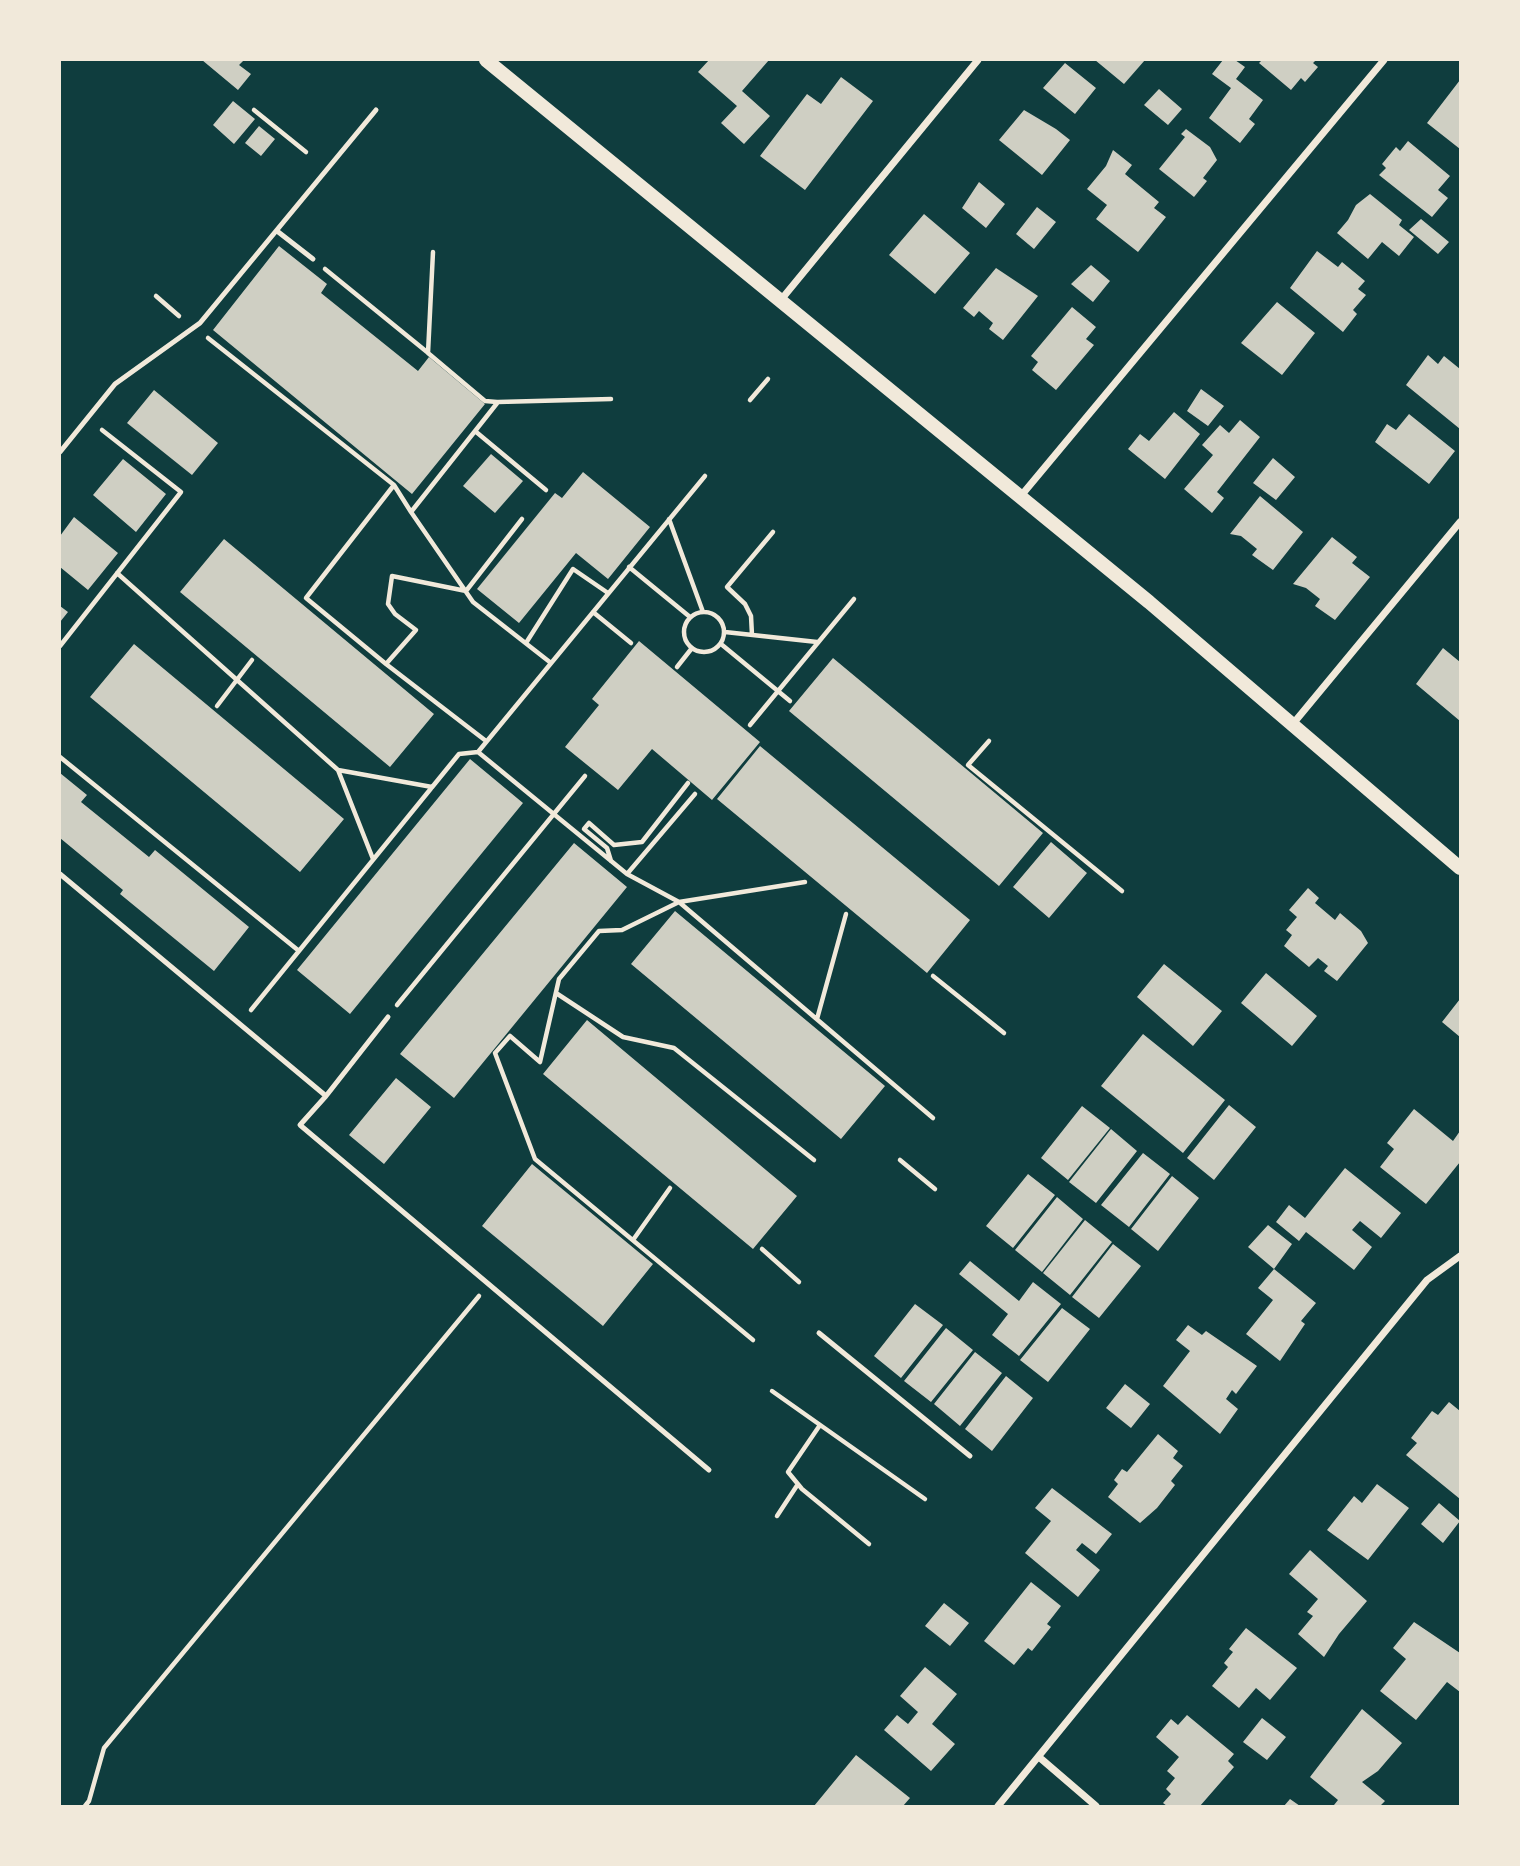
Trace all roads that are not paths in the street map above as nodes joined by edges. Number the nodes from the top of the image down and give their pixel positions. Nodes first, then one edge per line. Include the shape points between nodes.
1 (486, 60) edge
2 (978, 60) edge
3 (1384, 60) edge
4 (376, 110) dead end
5 (277, 231) junction
6 (313, 259) road end
7 (779, 301) junction
8 (60, 452) edge
9 (1020, 498) junction
10 (1461, 522) edge
11 (1292, 724) junction
12 (1461, 868) edge
13 (60, 874) edge
14 (388, 1017) road end
15 (326, 1096) junction
16 (1461, 1256) edge
17 (819, 1333) dead end
18 (970, 1456) dead end
19 (709, 1470) dead end
20 (1039, 1757) junction
21 (998, 1807) edge
22 (1096, 1807) edge

1 - 7 main road
2 - 7 street
3 - 9 street
4 - 5 lane
5 - 6 lane
5 - 8 lane via 194,328 115,384
7 - 9 main road
9 - 11 main road
10 - 11 street
11 - 12 main road
13 - 15 lane
14 - 15 lane
15 - 19 lane via 300,1125
16 - 20 street via 1427,1280
17 - 18 lane
20 - 21 street
20 - 22 street

